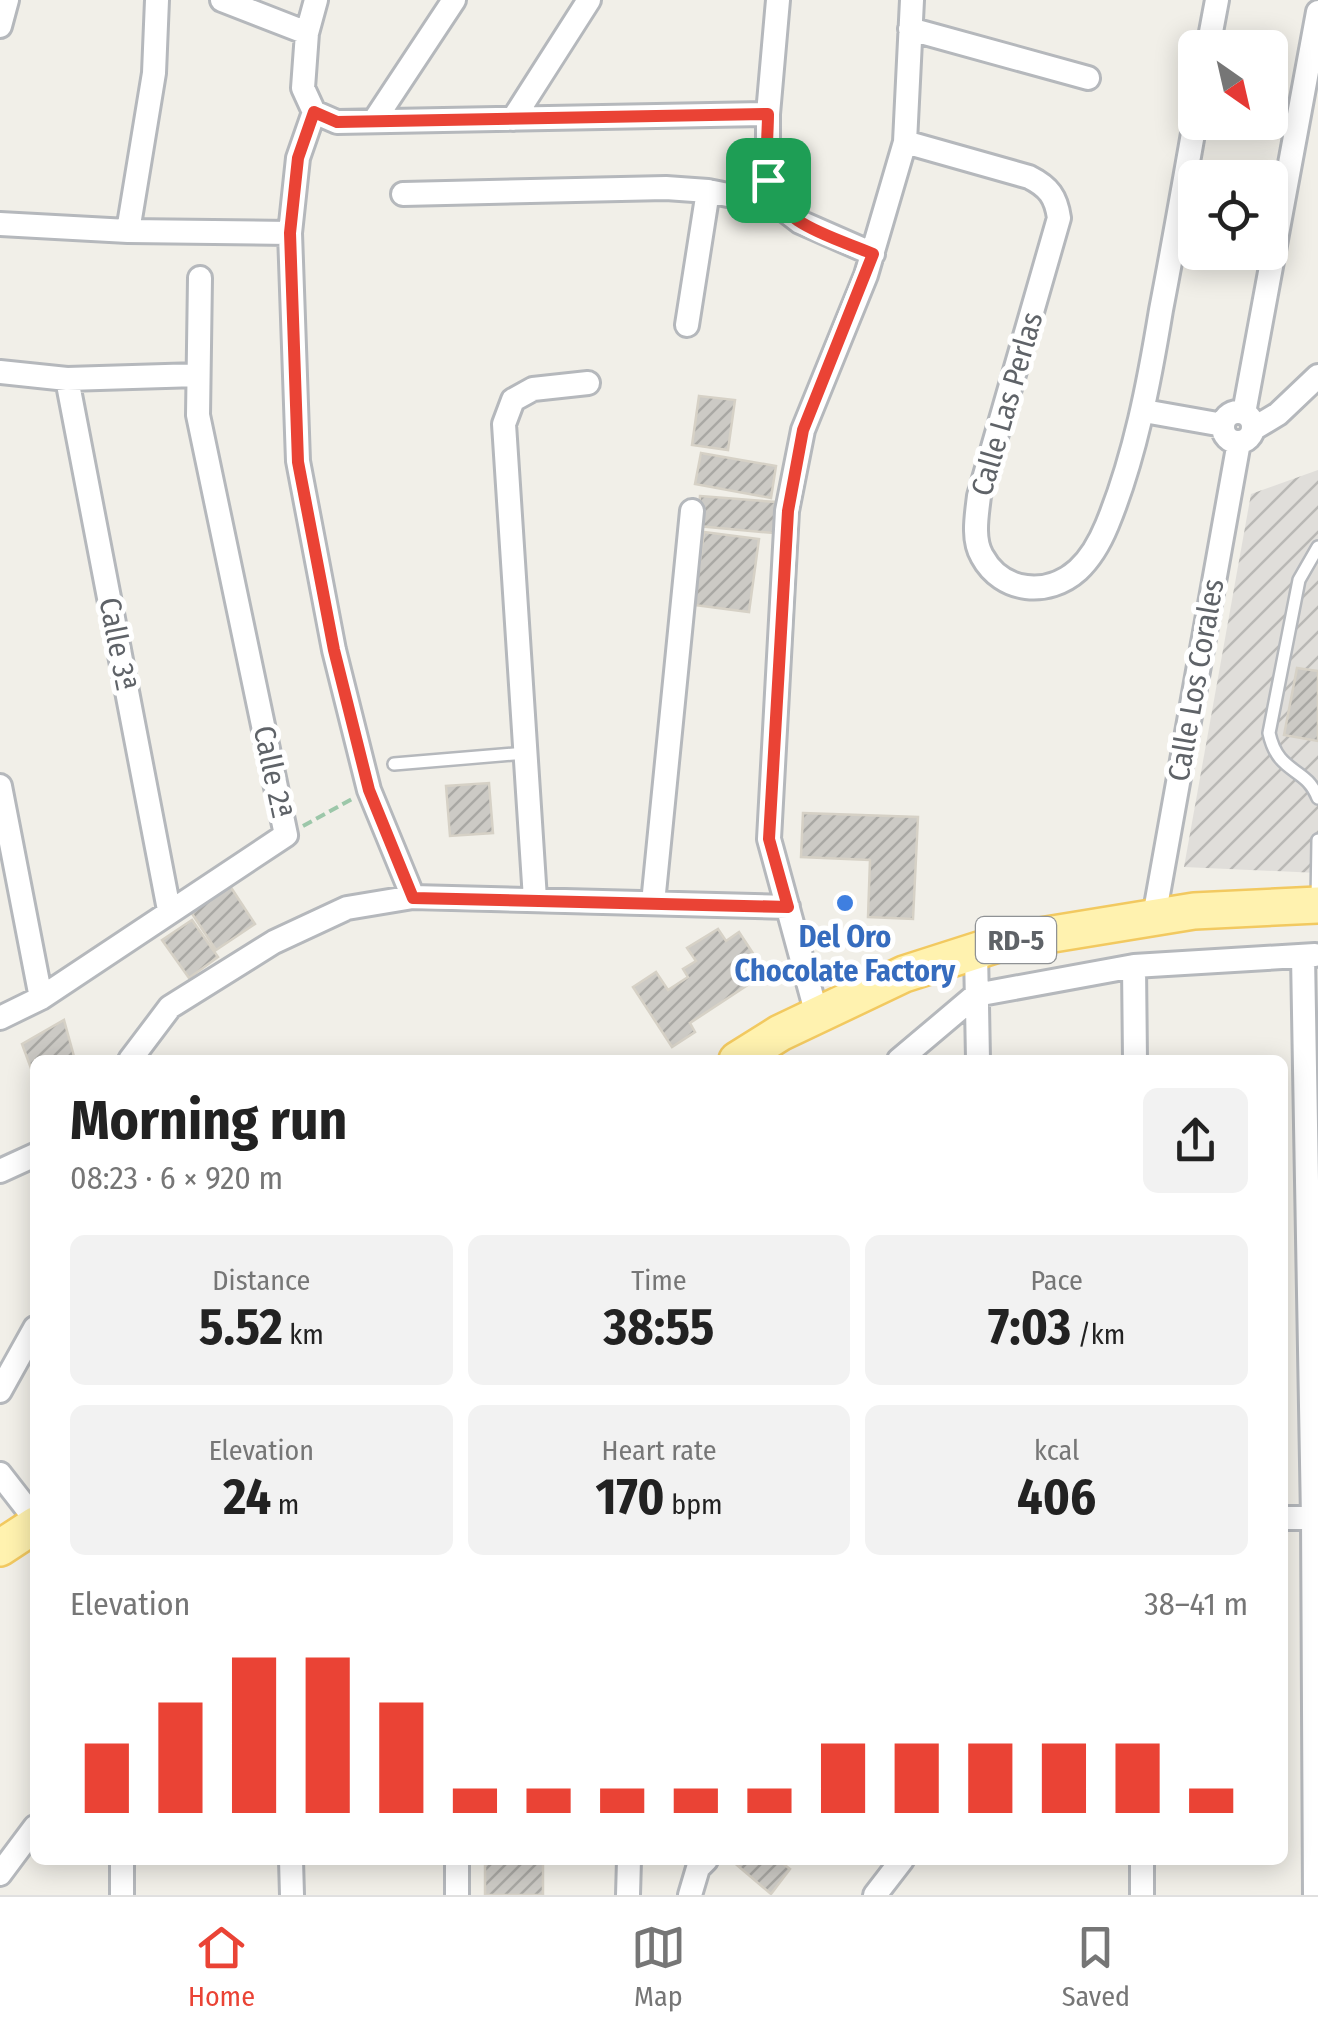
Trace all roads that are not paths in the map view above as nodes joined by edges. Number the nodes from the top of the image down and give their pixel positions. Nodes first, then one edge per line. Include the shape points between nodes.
1 (7, 0) edge
2 (157, 0) edge
3 (222, 0) edge
4 (316, 0) edge
5 (454, 0) edge
6 (589, 0) edge
7 (778, 0) edge
8 (912, 0) edge
9 (1217, 0) edge
10 (1318, 12) edge
11 (0, 26) edge
12 (910, 29) junction
13 (1211, 30) edge
14 (307, 33) junction
15 (1088, 78) dead end
16 (314, 112) junction
17 (768, 114) junction
18 (513, 120) junction
19 (374, 121) junction
20 (1192, 140) edge
21 (905, 142) junction
22 (708, 190) junction
23 (403, 194) dead end
24 (778, 205) junction
25 (0, 224) edge
26 (128, 231) junction
27 (290, 233) junction
28 (873, 254) junction
29 (200, 278) dead end
30 (687, 325) dead end
31 (0, 372) edge
32 (198, 375) junction
33 (1318, 376) edge
34 (67, 378) junction
35 (588, 383) dead end
36 (1144, 411) junction
37 (1240, 427) junction
38 (692, 511) dead end
39 (1318, 548) edge
40 (526, 752) junction
41 (394, 764) dead end
42 (1, 793) edge
43 (1318, 798) edge
44 (1318, 840) edge
45 (413, 898) junction
46 (536, 899) junction
47 (653, 903) junction
48 (1318, 905) edge
49 (788, 907) junction
50 (169, 910) junction
51 (1154, 917) junction
52 (976, 951) junction
53 (1310, 955) edge
54 (1134, 966) junction
55 (976, 995) junction
56 (41, 998) junction
57 (817, 1015) junction
58 (0, 1018) edge
59 (134, 1055) edge
60 (746, 1055) edge
61 (905, 1055) edge
62 (978, 1055) edge
63 (1135, 1055) edge
64 (30, 1157) edge
65 (0, 1171) edge
66 (30, 1337) edge
67 (0, 1391) edge
68 (0, 1474) edge
69 (30, 1515) edge
70 (1288, 1518) edge
71 (1316, 1518) edge
72 (30, 1526) edge
73 (0, 1548) edge
74 (30, 1834) edge
75 (122, 1865) edge
76 (292, 1865) edge
77 (457, 1865) edge
78 (628, 1865) edge
79 (701, 1865) edge
80 (898, 1865) edge
81 (1142, 1865) edge
82 (0, 1874) edge
83 (122, 1895) edge
84 (292, 1895) edge
85 (457, 1895) edge
86 (628, 1895) edge
87 (690, 1895) edge
88 (875, 1895) edge
89 (1142, 1895) edge
90 (1315, 1895) edge

1 - 11 street
2 - 26 street via 154,73
3 - 14 street
4 - 14 street
5 - 19 street
6 - 18 street
7 - 17 street
8 - 12 street
9 - 13 street
10 - 37 street, Calle Los Corales
12 - 15 street
12 - 21 street
14 - 16 street via 304,88
16 - 19 street via 337,122
16 - 27 street via 298,158
17 - 18 street
17 - 24 street via 768,180
18 - 19 street
20 - 36 street, Calle Las Perlas
21 - 28 street
21 - 36 street, Calle Las Perlas via 1029,177 1045,185 1060,218 980,496 980,554 997,576 1020,589 1051,586 1077,572 1108,522
22 - 23 street
22 - 24 street
22 - 30 street
24 - 28 street via 800,222
25 - 26 street
26 - 27 street
27 - 45 street via 298,462 369,790
28 - 49 street via 803,430 788,511 769,839
29 - 32 street, Calle 2ª
31 - 34 street
32 - 34 street
32 - 50 street, Calle 2ª via 198,415 286,835
33 - 37 street via 1278,414
34 - 50 street, Calle 3ª
35 - 40 street via 533,389 513,400 504,424
36 - 37 street
37 - 51 street, Calle Los Corales
38 - 47 street
39 - 43 lane via 1299,580 1269,732 1273,752 1313,784
40 - 41 lane
40 - 46 street
42 - 56 street
44 - 48 lane
45 - 46 street
45 - 59 street via 347,908 274,942 170,1007
46 - 47 street
47 - 49 street
48 - 51 main road, RD-5
49 - 57 street
50 - 56 street, Calle 2ª
51 - 52 main road, RD-5
52 - 55 street
52 - 57 main road, RD-5 via 904,974
53 - 54 street
53 - 71 street
54 - 55 street
54 - 63 street
55 - 61 street
55 - 62 street
56 - 58 street, Calle 2ª
57 - 60 main road, RD-5
64 - 65 street
66 - 67 street
68 - 69 street
70 - 71 street
71 - 90 street
72 - 73 main road
74 - 82 street
75 - 83 street
76 - 84 street
77 - 85 street
78 - 86 street
79 - 87 street
80 - 88 street
81 - 89 street

